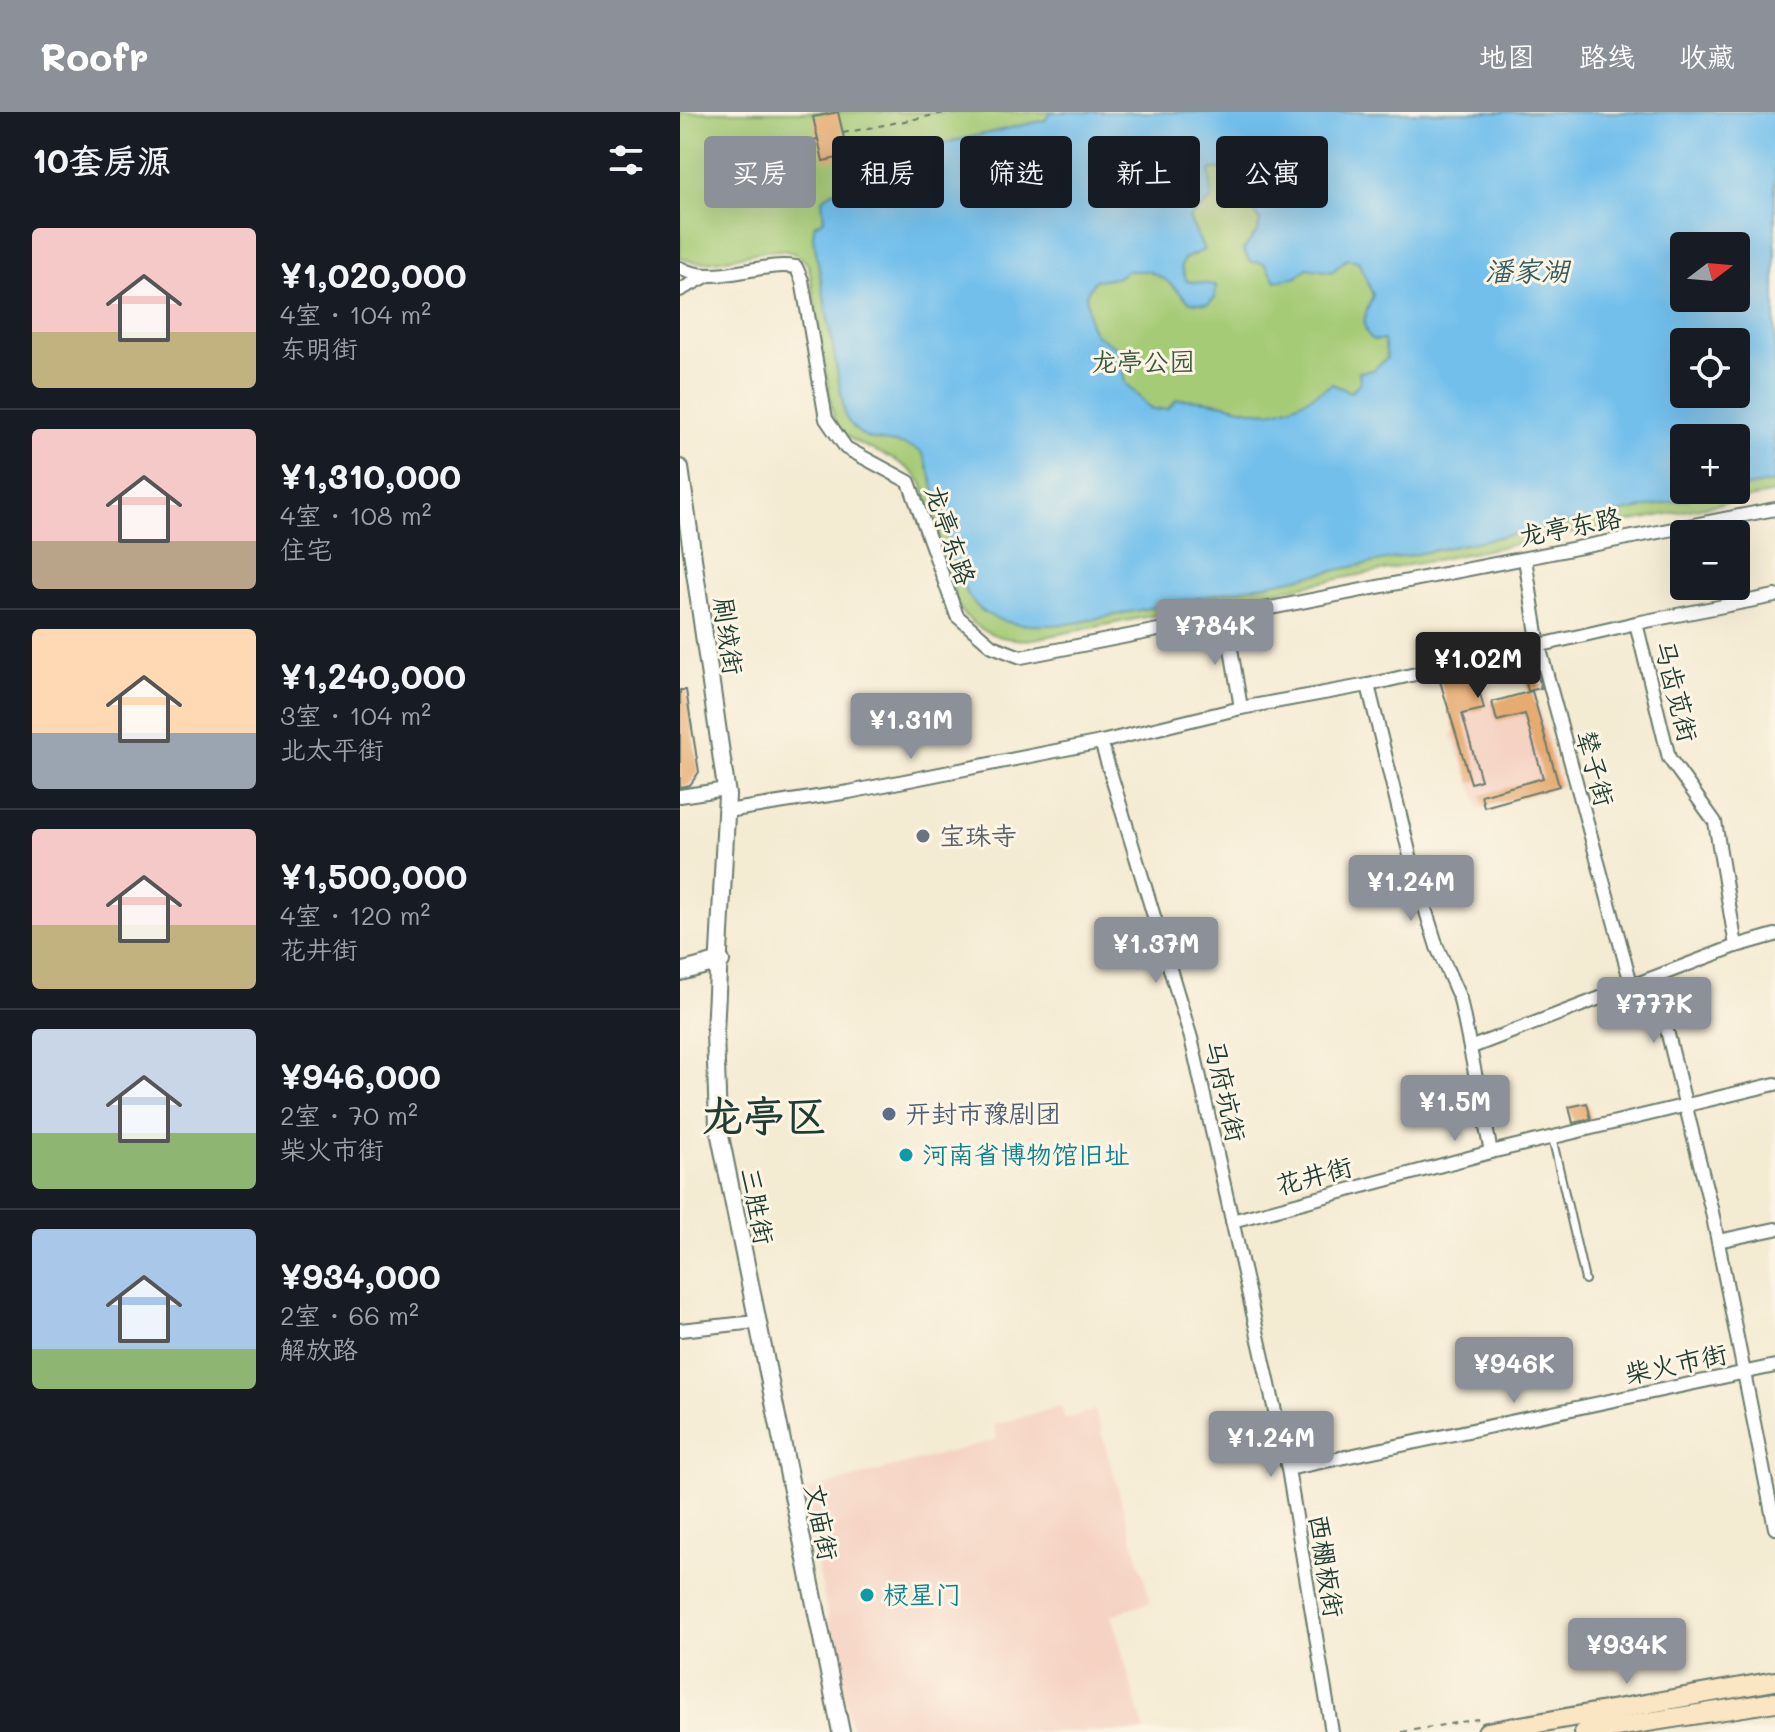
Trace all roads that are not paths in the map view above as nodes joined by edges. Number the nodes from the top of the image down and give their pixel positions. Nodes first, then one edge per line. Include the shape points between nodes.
1 (680, 268) edge
2 (709, 275) junction
3 (680, 290) edge
4 (680, 468) edge
5 (1775, 509) edge
6 (1525, 559) junction
7 (1775, 596) edge
8 (1226, 619) junction
9 (1636, 623) junction
10 (1539, 646) junction
11 (1368, 685) junction
12 (1241, 708) junction
13 (1101, 742) junction
14 (726, 789) junction
15 (680, 796) edge
16 (727, 811) junction
17 (1775, 935) edge
18 (1736, 946) junction
19 (721, 961) junction
20 (680, 972) edge
21 (1654, 978) junction
22 (1632, 987) junction
23 (1472, 1047) junction
24 (1775, 1084) edge
25 (1687, 1104) junction
26 (1552, 1137) junction
27 (1491, 1152) junction
28 (1232, 1221) junction
29 (1775, 1229) edge
30 (1718, 1241) junction
31 (1585, 1280) dead end
32 (756, 1322) junction
33 (680, 1330) edge
34 (1775, 1366) edge
35 (1746, 1371) junction
36 (1288, 1469) junction
37 (1775, 1528) edge
38 (1775, 1681) edge
39 (1775, 1702) edge
40 (1631, 1728) edge
41 (841, 1732) edge
42 (1332, 1732) edge
43 (1487, 1732) edge
44 (1584, 1732) edge

1 - 2 street, 龙亭东路
2 - 3 street
2 - 8 street, 龙亭东路 via 781,264 796,267 826,419 846,448 909,482 957,616 992,646 1034,657
4 - 14 street, 刷绒街
5 - 6 street, 龙亭东路
6 - 8 street, 龙亭东路
6 - 10 street, 辇子街
7 - 9 street
8 - 12 street
9 - 10 street
9 - 18 street, 马齿苋街 via 1669,758 1715,822
10 - 11 street
10 - 22 street, 辇子街
11 - 12 street
11 - 23 street via 1415,876
12 - 13 street
13 - 16 street
13 - 28 street, 马府坑街 via 1191,1038
14 - 15 street
14 - 16 street, 刷绒街
16 - 19 street, 三胜街
17 - 18 street
18 - 21 street
19 - 20 street
19 - 32 street, 三胜街 via 718,1126
21 - 22 street
21 - 25 street
22 - 23 street
23 - 27 street
24 - 25 street, 花井街
25 - 26 street, 花井街
25 - 30 street
26 - 27 street, 花井街
26 - 31 lane
27 - 28 street, 花井街
28 - 36 street, 西棚板街
29 - 30 street
30 - 35 street
32 - 33 street
32 - 41 street, 文庙街
34 - 35 street, 柴火市街
35 - 36 street, 柴火市街
35 - 37 street
36 - 42 street, 西棚板街
38 - 43 main road
39 - 40 main road
40 - 44 main road

